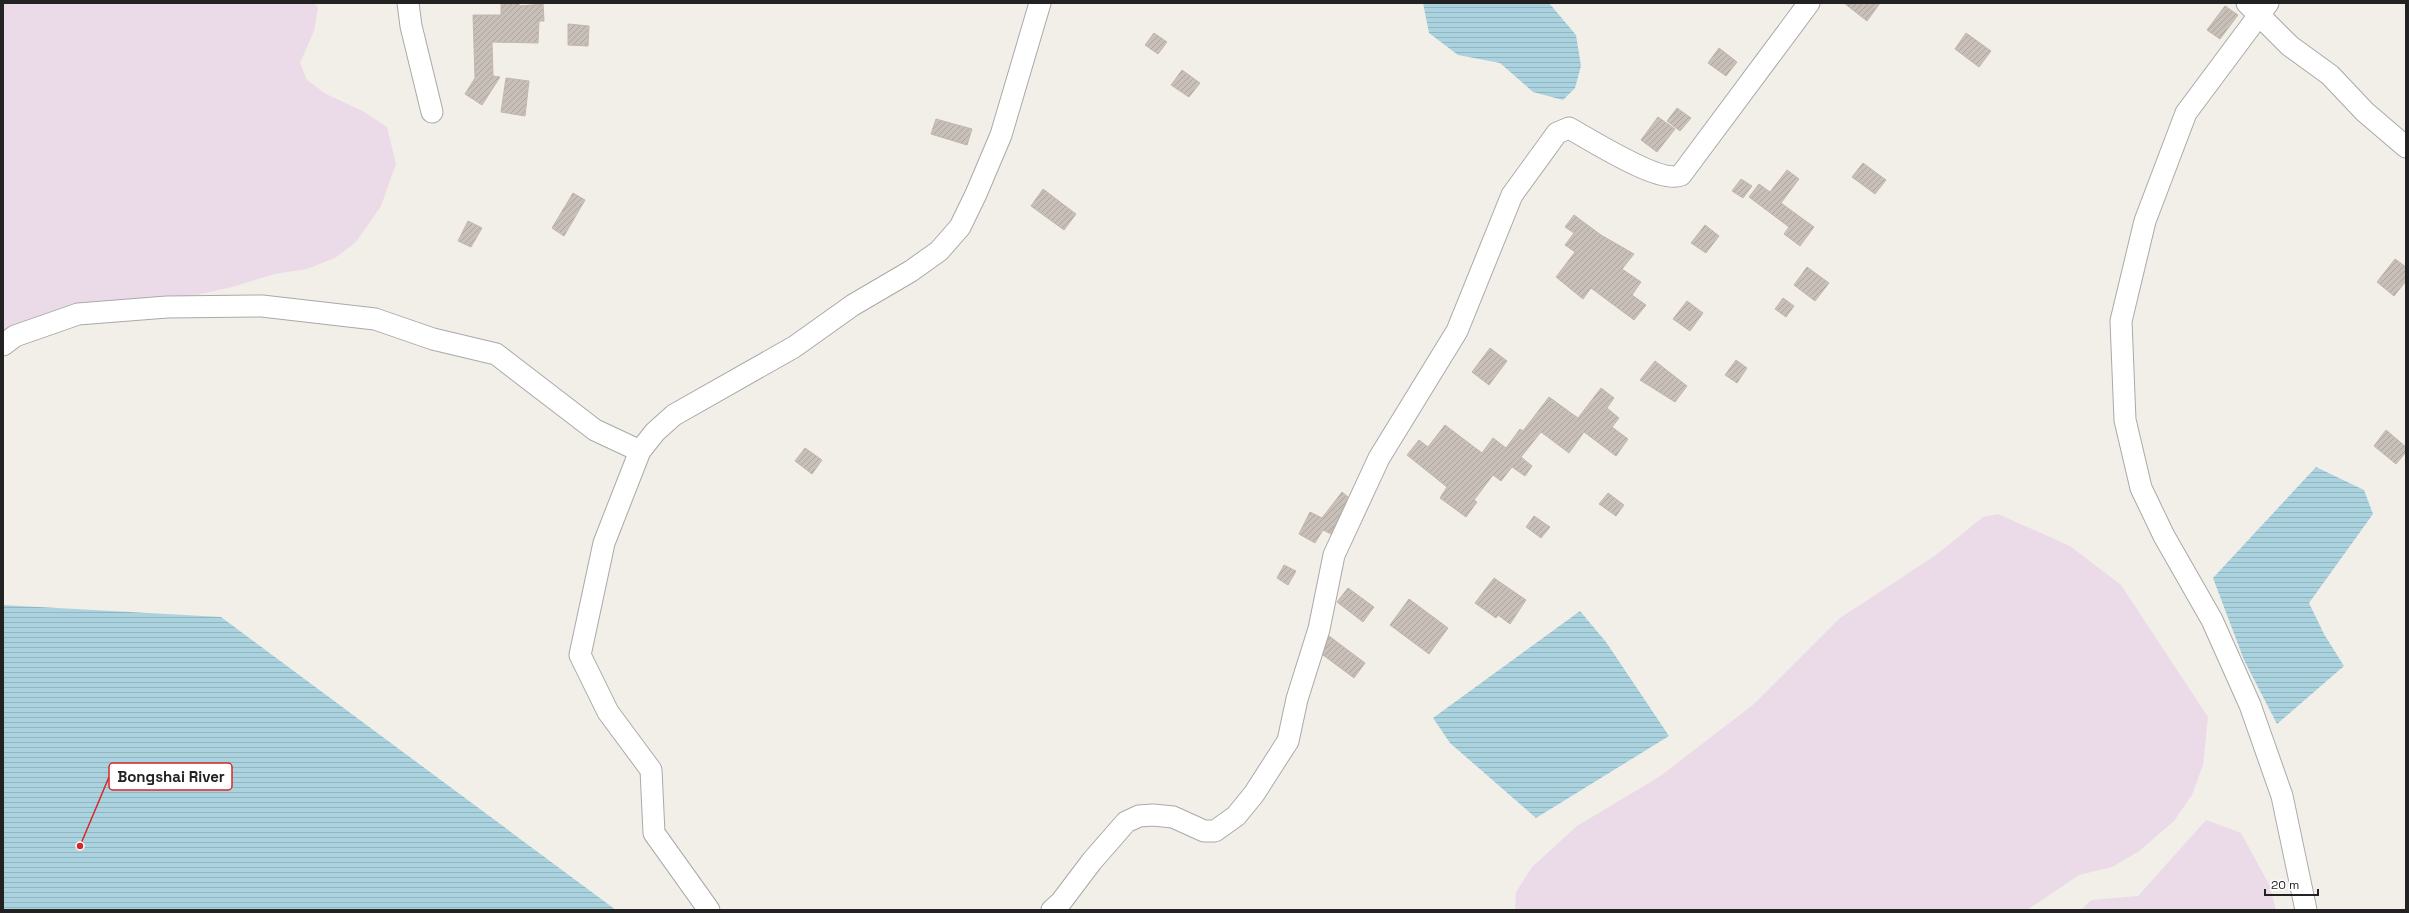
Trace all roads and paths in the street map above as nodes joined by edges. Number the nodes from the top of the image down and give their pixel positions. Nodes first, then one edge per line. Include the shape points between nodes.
1 (408, 3) edge
2 (1040, 3) edge
3 (1810, 3) edge
4 (2258, 7) edge
5 (432, 112) dead end
6 (2406, 148) edge
7 (3, 345) edge
8 (640, 451) junction
9 (709, 910) edge
10 (1052, 910) edge
11 (2306, 910) edge

1 - 5 street via 410,26
2 - 8 street via 1001,135 960,227 938,251 911,271 853,305 794,347 674,415 655,432
3 - 10 street via 1682,174 1675,178 1656,174 1569,128 1557,133 1512,195 1457,331 1379,458 1353,513 1334,555 1319,629 1297,700 1288,741 1254,794 1236,816 1215,831 1204,831 1173,817 1139,816 1126,822
4 - 6 street via 2290,46 2330,75 2365,112
4 - 11 street via 2186,113 2145,221 2122,321 2125,420 2141,488 2164,536 2212,620 2250,705 2282,796
7 - 8 street via 15,336 78,314 167,307 262,306 375,319 433,339 496,354 595,430
8 - 9 street via 604,543 580,655 608,712 651,770 654,833

